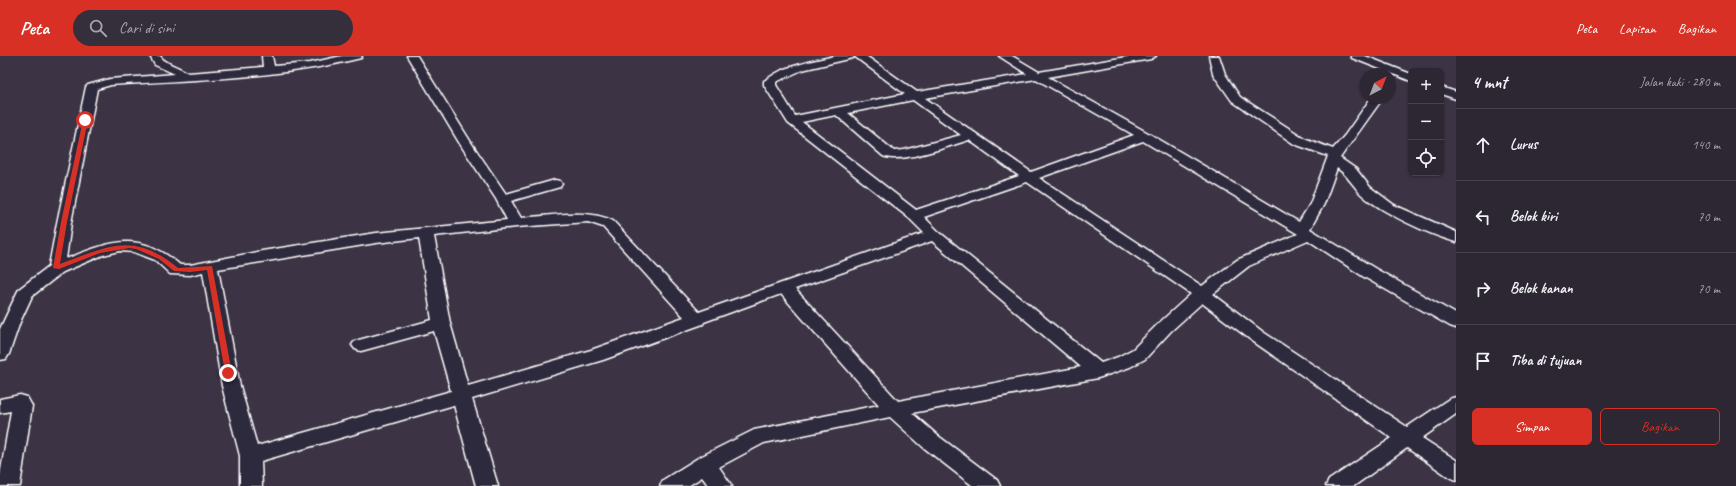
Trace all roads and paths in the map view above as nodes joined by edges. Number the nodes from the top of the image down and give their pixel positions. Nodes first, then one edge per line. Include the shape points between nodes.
1 (155, 56) edge
2 (267, 56) edge
3 (356, 56) edge
4 (412, 56) edge
5 (849, 56) edge
6 (859, 56) edge
7 (1004, 56) edge
8 (1151, 56) edge
9 (1214, 56) edge
10 (1356, 56) edge
11 (1378, 68) edge
12 (269, 70) junction
13 (1038, 75) junction
14 (186, 76) junction
15 (1396, 76) edge
16 (1408, 78) edge
17 (1444, 91) edge
18 (914, 96) junction
19 (1456, 96) edge
20 (1373, 104) edge
21 (838, 110) junction
22 (792, 120) junction
23 (971, 136) junction
24 (1144, 136) junction
25 (1334, 156) junction
26 (1030, 178) junction
27 (555, 184) dead end
28 (504, 199) junction
29 (914, 215) junction
30 (516, 223) junction
31 (1305, 232) junction
32 (426, 234) junction
33 (934, 235) junction
34 (1456, 237) edge
35 (210, 267) junction
36 (57, 268) junction
37 (784, 287) junction
38 (1202, 294) junction
39 (697, 320) junction
40 (1456, 322) edge
41 (442, 323) junction
42 (5, 324) edge
43 (361, 345) dead end
44 (0, 354) edge
45 (1098, 371) junction
46 (461, 395) junction
47 (1456, 404) edge
48 (0, 406) edge
49 (894, 409) junction
50 (1406, 438) junction
51 (250, 456) junction
52 (705, 464) junction
53 (1456, 471) edge
54 (9, 486) edge
55 (251, 486) edge
56 (487, 486) edge
57 (671, 486) edge
58 (721, 486) edge
59 (989, 486) edge
60 (1337, 486) edge

1 - 14 street via 159,62
2 - 12 street
3 - 12 street via 310,66
4 - 28 street via 466,144
5 - 22 street via 791,71 770,81
6 - 18 street
7 - 13 street
8 - 13 street
9 - 25 street via 1219,74 1236,99 1299,141
10 - 11 street
12 - 14 street
13 - 18 street
13 - 24 street
14 - 36 street via 110,82 92,88
15 - 16 street
17 - 19 street
18 - 21 street
18 - 23 street
20 - 25 street
21 - 22 street
21 - 23 street via 893,155
22 - 29 street
23 - 26 street
24 - 26 street
24 - 31 street
25 - 31 street
25 - 34 street via 1365,190 1389,208
26 - 29 street
26 - 38 street
27 - 28 street
28 - 30 street
29 - 33 street
30 - 32 street
30 - 39 street via 580,218 600,220 608,224
31 - 38 street via 1243,262
31 - 40 street
32 - 35 street via 376,238
32 - 41 street
33 - 37 street
33 - 45 street
35 - 36 street via 176,270 161,257 137,247 120,246
35 - 51 street via 231,386
36 - 42 street via 25,293
37 - 39 street
37 - 49 street
38 - 45 street via 1139,354
38 - 50 street via 1257,336
39 - 46 street via 597,355
41 - 43 street
41 - 46 street
42 - 44 street
45 - 49 street
46 - 51 street
46 - 56 street
47 - 50 street
48 - 54 street via 20,402 22,406
49 - 52 street via 761,436
49 - 59 street via 930,441
50 - 53 street
50 - 60 street
51 - 55 street
52 - 57 street
52 - 58 street

